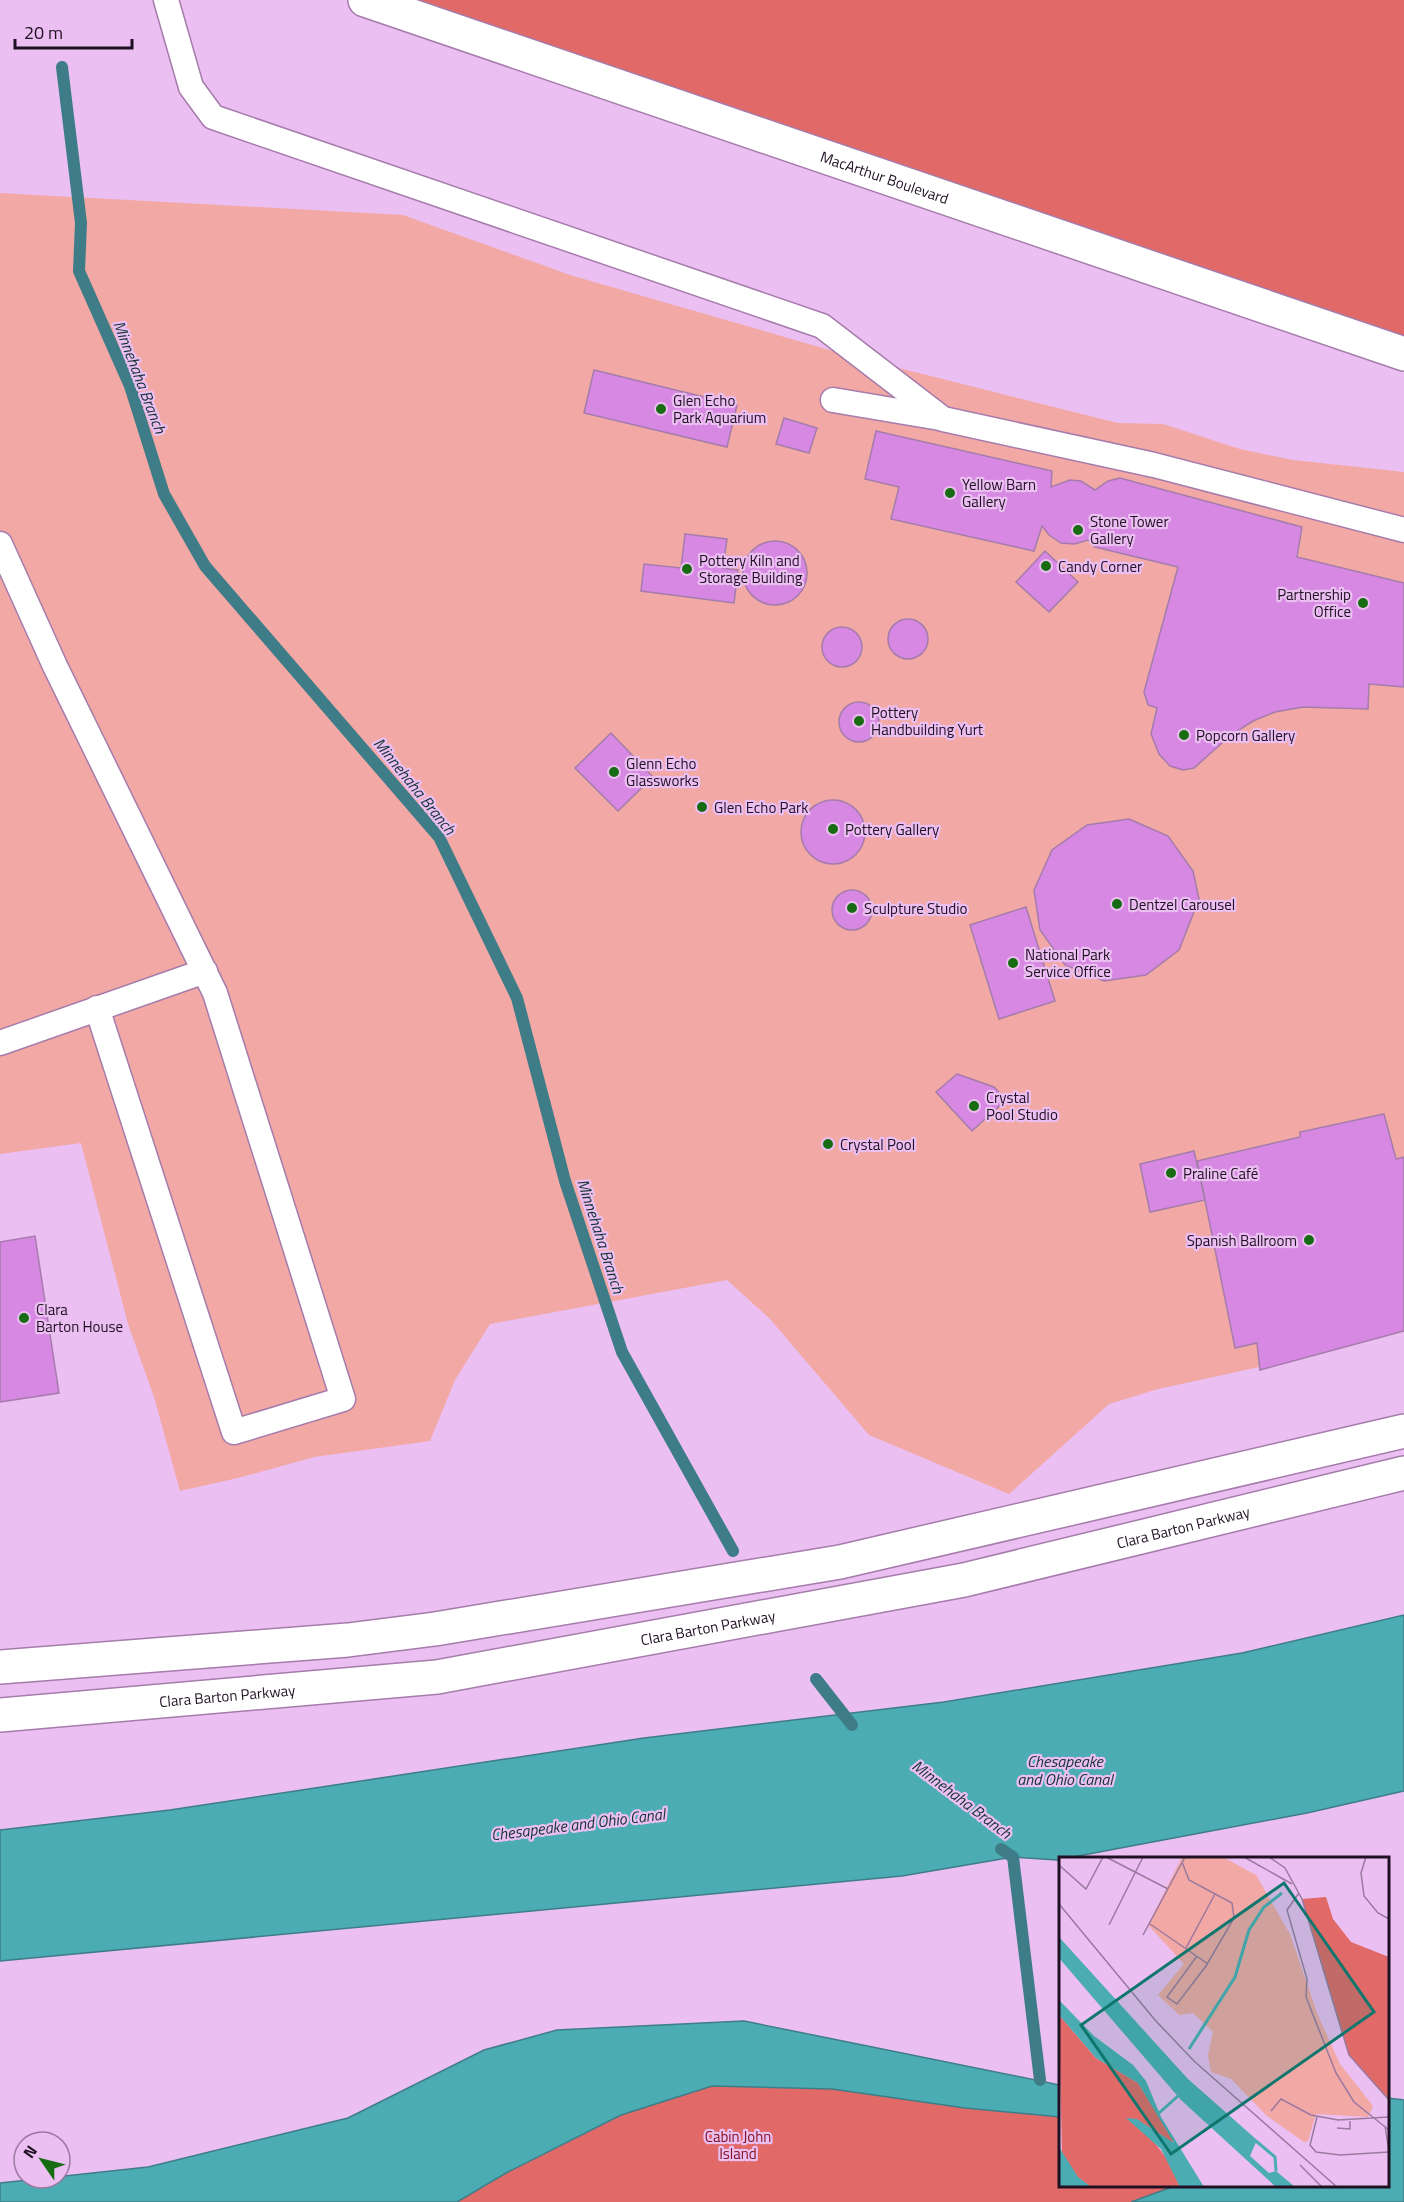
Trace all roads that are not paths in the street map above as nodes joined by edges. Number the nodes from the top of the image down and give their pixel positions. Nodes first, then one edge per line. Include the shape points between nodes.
1 (166, 0) edge
2 (365, 0) edge
3 (1404, 354) edge
4 (833, 400) dead end
5 (943, 419) junction
6 (1404, 530) edge
7 (0, 544) edge
8 (205, 971) junction
9 (97, 1008) junction
10 (0, 1043) edge
11 (1404, 1431) edge
12 (1404, 1473) edge
13 (0, 1667) edge
14 (0, 1715) edge

1 - 5 lane via 190,87 213,117 822,326
2 - 3 main road, MacArthur Boulevard
4 - 5 lane
5 - 6 lane via 1154,465
7 - 8 lane via 55,666
8 - 9 lane
8 - 9 lane via 344,1399 234,1432
9 - 10 lane
11 - 13 main road via 852,1560 782,1572 348,1640
12 - 14 main road, Clara Barton Parkway via 964,1580 436,1677

